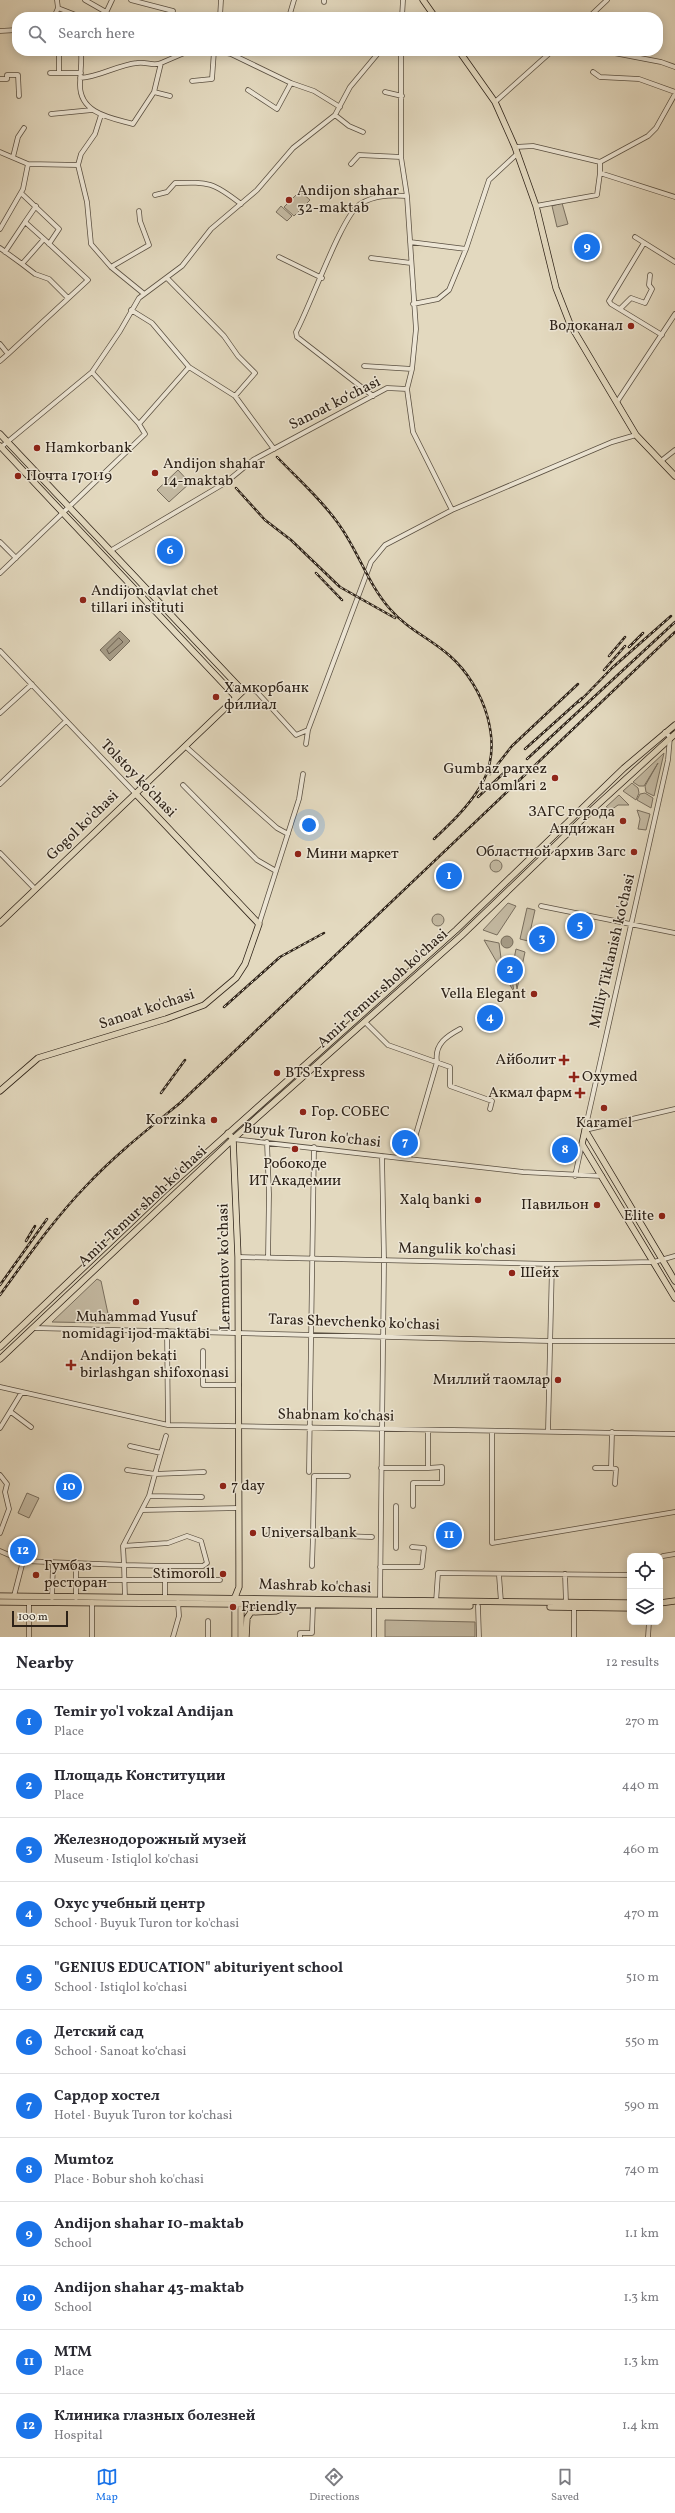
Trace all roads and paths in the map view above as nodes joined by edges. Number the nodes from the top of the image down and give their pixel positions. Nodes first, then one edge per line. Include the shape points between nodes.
1 (57, 0) edge
2 (85, 0) edge
3 (112, 0) edge
4 (131, 0) edge
5 (216, 0) edge
6 (221, 0) edge
7 (294, 0) edge
8 (403, 0) edge
9 (424, 0) edge
10 (607, 0) edge
11 (58, 8) junction
12 (173, 11) dead end
13 (56, 12) edge
14 (68, 12) edge
15 (106, 12) joint
16 (220, 12) edge
17 (290, 12) edge
18 (402, 12) edge
19 (432, 12) edge
20 (594, 12) edge
21 (12, 30) edge
22 (0, 31) edge
23 (58, 56) edge
24 (81, 56) edge
25 (176, 56) edge
26 (214, 56) edge
27 (235, 56) edge
28 (376, 56) edge
29 (401, 56) edge
30 (463, 56) edge
31 (546, 56) edge
32 (630, 56) edge
33 (161, 62) junction
34 (675, 67) edge
35 (593, 72) dead end
36 (50, 73) dead end
37 (59, 73) junction
38 (81, 75) junction
39 (0, 79) edge
40 (192, 81) dead end
41 (290, 83) junction
42 (248, 90) dead end
43 (154, 92) junction
44 (385, 92) dead end
45 (675, 93) edge
46 (19, 96) dead end
47 (170, 96) dead end
48 (402, 96) junction
49 (495, 102) junction
50 (340, 107) junction
51 (92, 110) junction
52 (50, 114) dead end
53 (101, 115) junction
54 (335, 115) junction
55 (24, 128) dead end
56 (363, 132) dead end
57 (515, 147) junction
58 (0, 152) edge
59 (517, 154) junction
60 (13, 157) junction
61 (401, 157) junction
62 (600, 162) junction
63 (28, 164) junction
64 (352, 164) dead end
65 (78, 165) junction
66 (600, 173) junction
67 (21, 193) junction
68 (155, 195) dead end
69 (407, 196) junction
70 (675, 197) edge
71 (241, 204) junction
72 (36, 206) junction
73 (536, 206) junction
74 (139, 211) dead end
75 (25, 222) junction
76 (0, 229) edge
77 (635, 237) dead end
78 (44, 240) junction
79 (410, 242) junction
80 (644, 243) junction
81 (49, 244) junction
82 (0, 248) edge
83 (466, 249) junction
84 (5, 252) junction
85 (279, 257) dead end
86 (371, 258) dead end
87 (675, 262) edge
88 (410, 263) junction
89 (22, 264) junction
90 (111, 267) junction
91 (650, 275) dead end
92 (167, 278) junction
93 (322, 278) junction
94 (143, 293) junction
95 (68, 298) junction
96 (413, 304) junction
97 (620, 309) junction
98 (131, 310) junction
99 (675, 314) edge
100 (662, 334) junction
101 (0, 344) edge
102 (8, 354) junction
103 (0, 361) edge
104 (364, 366) dead end
105 (188, 367) junction
106 (412, 369) junction
107 (92, 372) junction
108 (407, 389) junction
109 (234, 396) junction
110 (373, 396) junction
111 (617, 402) junction
112 (139, 424) junction
113 (0, 434) edge
114 (636, 435) junction
115 (8, 442) junction
116 (0, 447) edge
117 (274, 449) junction
118 (675, 450) edge
119 (661, 461) junction
120 (675, 476) edge
121 (68, 507) junction
122 (452, 510) junction
123 (63, 513) junction
124 (0, 542) edge
125 (110, 551) junction
126 (16, 558) junction
127 (0, 573) edge
128 (195, 640) junction
129 (190, 645) junction
130 (0, 651) edge
131 (210, 655) junction
132 (204, 660) junction
133 (32, 684) junction
134 (243, 691) junction
135 (236, 696) junction
136 (0, 713) edge
137 (66, 721) junction
138 (675, 725) edge
139 (308, 730) junction
140 (665, 732) junction
141 (673, 736) edge
142 (306, 744) dead end
143 (185, 746) junction
144 (303, 774) dead end
145 (0, 784) edge
146 (183, 785) dead end
147 (135, 793) junction
148 (288, 834) junction
149 (0, 854) edge
150 (276, 871) junction
151 (35, 889) junction
152 (541, 906) dead end
153 (0, 923) edge
154 (259, 924) junction
155 (632, 924) junction
156 (456, 930) junction
157 (675, 933) edge
158 (461, 936) junction
159 (365, 1022) junction
160 (460, 1029) dead end
161 (437, 1062) junction
162 (0, 1092) edge
163 (490, 1109) dead end
164 (675, 1109) edge
165 (585, 1130) junction
166 (228, 1134) junction
167 (233, 1139) junction
168 (267, 1142) junction
169 (582, 1144) junction
170 (314, 1147) junction
171 (382, 1156) junction
172 (409, 1158) junction
173 (574, 1176) junction
174 (602, 1176) junction
175 (675, 1256) edge
176 (238, 1257) junction
177 (268, 1258) junction
178 (313, 1258) junction
179 (663, 1260) junction
180 (384, 1261) junction
181 (654, 1262) junction
182 (552, 1264) junction
183 (675, 1281) edge
184 (675, 1298) edge
185 (32, 1328) junction
186 (167, 1331) junction
187 (239, 1332) junction
188 (311, 1334) junction
189 (383, 1336) junction
190 (550, 1341) junction
191 (675, 1341) edge
192 (0, 1347) edge
193 (203, 1351) dead end
194 (0, 1359) edge
195 (239, 1385) junction
196 (0, 1387) edge
197 (22, 1392) junction
198 (10, 1412) junction
199 (168, 1425) junction
200 (31, 1427) dead end
201 (238, 1427) junction
202 (0, 1428) edge
203 (309, 1428) junction
204 (382, 1428) junction
205 (428, 1430) junction
206 (492, 1431) junction
207 (548, 1431) junction
208 (612, 1432) junction
209 (675, 1434) edge
210 (166, 1436) dead end
211 (130, 1446) dead end
212 (161, 1453) junction
213 (381, 1468) junction
214 (428, 1468) junction
215 (595, 1468) dead end
216 (611, 1468) junction
217 (127, 1470) dead end
218 (204, 1472) dead end
219 (309, 1472) dead end
220 (156, 1474) junction
221 (0, 1475) edge
222 (348, 1476) dead end
223 (615, 1484) dead end
224 (149, 1496) junction
225 (202, 1497) dead end
226 (396, 1506) dead end
227 (412, 1506) dead end
228 (239, 1508) junction
229 (142, 1510) junction
230 (675, 1512) edge
231 (0, 1533) edge
232 (268, 1535) dead end
233 (313, 1535) junction
234 (372, 1537) dead end
235 (123, 1546) junction
236 (412, 1547) dead end
237 (396, 1548) dead end
238 (0, 1551) edge
239 (675, 1554) edge
240 (663, 1556) dead end
241 (23, 1560) junction
242 (52, 1563) junction
243 (76, 1564) junction
244 (124, 1565) junction
245 (165, 1566) junction
246 (312, 1566) dead end
247 (380, 1567) junction
248 (565, 1574) junction
249 (499, 1575) junction
250 (627, 1575) edge
251 (124, 1579) junction
252 (165, 1579) junction
253 (76, 1580) junction
254 (220, 1580) dead end
255 (0, 1596) edge
256 (14, 1596) junction
257 (165, 1597) junction
258 (52, 1598) junction
259 (76, 1598) junction
260 (125, 1598) junction
261 (238, 1600) junction
262 (675, 1600) edge
263 (380, 1601) junction
264 (0, 1602) edge
265 (29, 1602) junction
266 (92, 1602) junction
267 (178, 1602) junction
268 (436, 1602) junction
269 (502, 1602) junction
270 (627, 1602) edge
271 (663, 1602) edge
272 (566, 1603) junction
273 (292, 1604) junction
274 (313, 1604) junction
275 (540, 1605) junction
276 (374, 1606) junction
277 (478, 1606) junction
278 (574, 1607) junction
279 (627, 1608) edge
280 (208, 1621) dead end
281 (649, 1625) edge
282 (29, 1637) edge
283 (92, 1637) edge
284 (173, 1637) edge
285 (208, 1637) edge
286 (235, 1637) edge
287 (241, 1637) edge
288 (246, 1637) edge
289 (300, 1637) edge
290 (374, 1637) edge
291 (479, 1637) edge
292 (574, 1637) edge
293 (648, 1637) edge

1 - 11 street
2 - 15 street
3 - 15 street
4 - 12 street
5 - 6 street
6 - 16 street
7 - 17 street
8 - 18 street
9 - 19 main road
10 - 20 street
11 - 13 street
11 - 14 street
21 - 22 street
23 - 37 street
24 - 38 street
25 - 33 street
26 - 40 street via 212,80
27 - 41 street
28 - 50 street via 350,87
29 - 48 street
30 - 49 main road
31 - 49 street
32 - 34 street
33 - 38 street via 156,65 138,62 92,77
33 - 43 street
35 - 45 street via 600,77 639,79
36 - 37 street
37 - 38 street
38 - 51 street via 82,96
39 - 46 street via 7,79 7,75 18,75
41 - 42 street via 277,109
41 - 50 street via 314,91
43 - 47 street
43 - 53 street via 133,124
44 - 48 street
45 - 62 street via 656,128 648,136
48 - 61 street
49 - 57 main road
50 - 54 street
51 - 52 street
51 - 53 street
53 - 65 street via 95,134 81,154
54 - 56 street via 349,126
54 - 71 street via 293,148 257,190
55 - 60 street via 18,137
57 - 59 main road
57 - 62 street via 533,146
58 - 60 street
59 - 73 main road
59 - 83 street via 489,180
60 - 63 street
61 - 64 street via 359,155
61 - 69 street
62 - 66 street
63 - 65 street
63 - 67 street
65 - 90 street via 87,202 91,244
66 - 70 street
66 - 73 street via 597,195
67 - 72 street
67 - 76 street
68 - 71 street via 167,192 174,183 204,182 223,190
69 - 79 street
69 - 93 street via 380,195 358,205 346,221
71 - 92 street via 211,229 186,262
72 - 75 street
72 - 81 street via 59,228
73 - 111 main road via 556,288 564,310
74 - 90 street via 140,222 149,245
75 - 78 street
75 - 84 street
77 - 80 street
78 - 81 street
78 - 89 street
79 - 83 street
79 - 88 street
80 - 87 street
80 - 97 street via 609,301
81 - 95 street via 88,280
82 - 84 street
83 - 96 street via 449,290 438,299
84 - 89 street
85 - 93 street
86 - 88 street
88 - 96 street
89 - 95 street via 35,274 49,279
90 - 94 street
91 - 97 street via 649,285 652,289 645,303 630,298
92 - 94 street
92 - 109 street via 224,336 238,356 255,373
93 - 110 street via 296,335
94 - 98 street
95 - 102 street
96 - 106 street via 416,342
97 - 100 street
98 - 105 street via 152,323
98 - 107 street
99 - 100 street
100 - 111 street
101 - 102 street
102 - 103 street
104 - 106 street
105 - 109 street
105 - 112 street
106 - 108 street
107 - 112 street
107 - 115 street
108 - 110 street, Sanoat koʻchasi via 387,388
108 - 122 street via 413,432
109 - 117 street
110 - 117 street, Sanoat koʻchasi
111 - 114 main road
112 - 121 street via 145,434
113 - 115 main road
114 - 119 main road
114 - 122 street via 612,442
115 - 116 street
115 - 121 main road
116 - 123 main road
117 - 125 street, Sanoat koʻchasi via 253,460 225,483
118 - 119 street
119 - 120 main road
121 - 123 street
121 - 125 main road
122 - 139 street via 385,546 371,562
123 - 126 street
123 - 129 main road
124 - 126 street
125 - 128 main road
126 - 127 street
128 - 129 main road
128 - 131 main road
129 - 132 main road
130 - 133 street, Tolstoy ko'chasi
131 - 132 main road
131 - 134 main road
132 - 135 main road
133 - 136 street
133 - 137 street, Tolstoy ko'chasi
134 - 135 main road, Gogol ko'chasi
134 - 139 street via 250,688 257,692 296,735
135 - 143 main road, Gogol ko'chasi
137 - 145 street
137 - 147 street, Tolstoy ko'chasi
138 - 140 main road, Amir Temur shoh ko'chasi
139 - 142 street
140 - 141 street
140 - 156 main road, Amir Temur shoh ko'chasi via 624,768
141 - 155 street, Milliy Tiklanish ko'chasi
141 - 158 main road, Amir Temur shoh ko'chasi
143 - 147 main road, Gogol ko'chasi
143 - 148 street via 277,828
144 - 148 street, Sanoat ko'chasi
146 - 150 street via 257,860
147 - 151 main road, Gogol ko'chasi
147 - 154 main road, Tolstoy ko'chasi
148 - 150 street, Sanoat ko'chasi
149 - 151 street
150 - 154 street, Sanoat ko'chasi
151 - 153 main road, Gogol ko'chasi
152 - 155 street
154 - 162 main road, Sanoat ko'chasi via 245,964 236,978 204,1005 38,1058
155 - 157 street
155 - 165 street, Milliy Tiklanish ko'chasi
156 - 158 main road
156 - 166 main road, Amir Temur shoh ko'chasi
158 - 159 main road, Amir Temur shoh ko'chasi
159 - 161 street via 388,1045
159 - 167 main road, Amir Temur shoh ko'chasi
160 - 161 street via 443,1038 436,1057
161 - 163 street via 451,1068 450,1086 492,1100
161 - 172 street
164 - 165 street
165 - 169 main road
165 - 179 main road
166 - 167 main road
166 - 192 main road, Amir Temur shoh ko'chasi
167 - 168 street, Buyuk Turon ko'chasi
167 - 176 main road, Lermontov ko’chasi
167 - 185 main road, Amir Temur shoh ko'chasi
168 - 170 street, Buyuk Turon ko'chasi
168 - 177 street
169 - 173 street
169 - 174 main road
170 - 171 street, Buyuk Turon ko'chasi
170 - 178 street
171 - 172 street, Buyuk Turon ko'chasi
171 - 180 street
172 - 173 street, Buyuk Turon ko'chasi
173 - 174 street, Buyuk Turon ko'chasi
174 - 181 main road
175 - 179 street, Mangulik ko'chasi
176 - 177 street, Mangulik ko'chasi
176 - 187 main road, Lermontov ko’chasi
177 - 178 street, Mangulik ko'chasi
178 - 180 street, Mangulik ko'chasi
178 - 188 street
179 - 181 street, Mangulik ko'chasi
179 - 183 main road
180 - 182 street, Mangulik ko'chasi
180 - 189 street
181 - 182 street, Mangulik ko'chasi
181 - 184 main road
182 - 190 street
185 - 186 street, Taras Shevchenko ko'chasi
185 - 194 main road, Amir Temur shoh ko'chasi
186 - 187 street, Taras Shevchenko ko'chasi
186 - 199 street
187 - 188 street, Taras Shevchenko ko'chasi
187 - 195 main road, Lermontov ko’chasi
188 - 189 street, Taras Shevchenko ko'chasi
188 - 203 street
189 - 190 street, Taras Shevchenko ko'chasi
189 - 204 street
190 - 191 street, Taras Shevchenko ko'chasi
190 - 207 street
193 - 195 street via 203,1384
195 - 201 main road, Lermontov ko’chasi
196 - 197 street, Shabnam ko'chasi
197 - 198 street
197 - 199 street, Shabnam ko'chasi
198 - 200 street
198 - 202 street
199 - 201 street, Shabnam ko'chasi
201 - 203 street, Shabnam ko'chasi
201 - 228 main road, Lermontov ko’chasi
203 - 204 street, Shabnam ko'chasi
203 - 219 street
204 - 205 street, Shabnam ko'chasi
204 - 213 street
205 - 206 street, Shabnam ko'chasi
205 - 214 street
206 - 207 street, Shabnam ko'chasi
206 - 230 street via 491,1543
207 - 208 street, Shabnam ko'chasi
208 - 209 street, Shabnam ko'chasi
208 - 216 street
210 - 212 street
211 - 212 street
212 - 220 street
213 - 214 street
213 - 247 street
214 - 227 street via 442,1468 442,1483 413,1484
215 - 216 street
216 - 223 street via 616,1469
217 - 220 street
218 - 220 street
220 - 224 street
221 - 231 street via 7,1484 5,1492 9,1509
222 - 233 street via 314,1476
224 - 225 street
224 - 229 street
226 - 237 street
228 - 229 street
228 - 261 main road, Lermontov ko’chasi
229 - 235 street
232 - 233 street
233 - 234 street
233 - 246 street
235 - 244 street
235 - 245 street via 168,1543 187,1536 201,1542 207,1563 203,1566
236 - 247 street via 424,1548 422,1567
238 - 241 street
239 - 240 street
241 - 242 street
241 - 256 street
242 - 243 street
242 - 258 street
243 - 244 street
243 - 253 street
244 - 245 street
244 - 251 street
245 - 252 street
247 - 263 street
248 - 249 street
248 - 250 street
248 - 272 street
249 - 268 street via 438,1574
249 - 269 street
251 - 252 street
251 - 253 street
251 - 260 street
252 - 254 street
252 - 257 street
253 - 259 street
255 - 256 main road, Mashrab ko'chasi
256 - 258 main road, Mashrab ko'chasi
257 - 260 main road, Mashrab ko'chasi
257 - 261 main road, Mashrab ko'chasi
258 - 259 main road, Mashrab ko'chasi
259 - 260 main road, Mashrab ko'chasi
261 - 263 main road, Mashrab ko'chasi
261 - 267 main road, Mashrab ko'chasi
261 - 273 main road, Mashrab ko'chasi
261 - 286 main road, Lermontov ko’chasi
261 - 287 main road, Lermontov ko’chasi
262 - 271 main road
263 - 268 main road, Mashrab ko'chasi
264 - 265 main road, Mashrab ko'chasi
265 - 266 main road, Mashrab ko'chasi
265 - 282 street
266 - 267 main road, Mashrab ko'chasi
266 - 283 street
267 - 284 street via 179,1616
268 - 269 main road, Mashrab ko'chasi
269 - 275 main road, Mashrab ko'chasi
270 - 272 main road, Mashrab ko'chasi
272 - 275 main road, Mashrab ko'chasi
273 - 274 main road, Mashrab ko'chasi
273 - 288 main road via 276,1611 251,1612 247,1618
274 - 276 main road, Mashrab ko'chasi
274 - 289 street via 312,1634 300,1633
275 - 277 main road, Mashrab ko'chasi
275 - 278 main road, Mashrab ko'chasi
276 - 277 main road, Mashrab ko'chasi
276 - 290 street, Mashrab ko'chasi
277 - 291 street
278 - 279 main road, Mashrab ko'chasi
278 - 292 street
280 - 285 street
281 - 293 street

